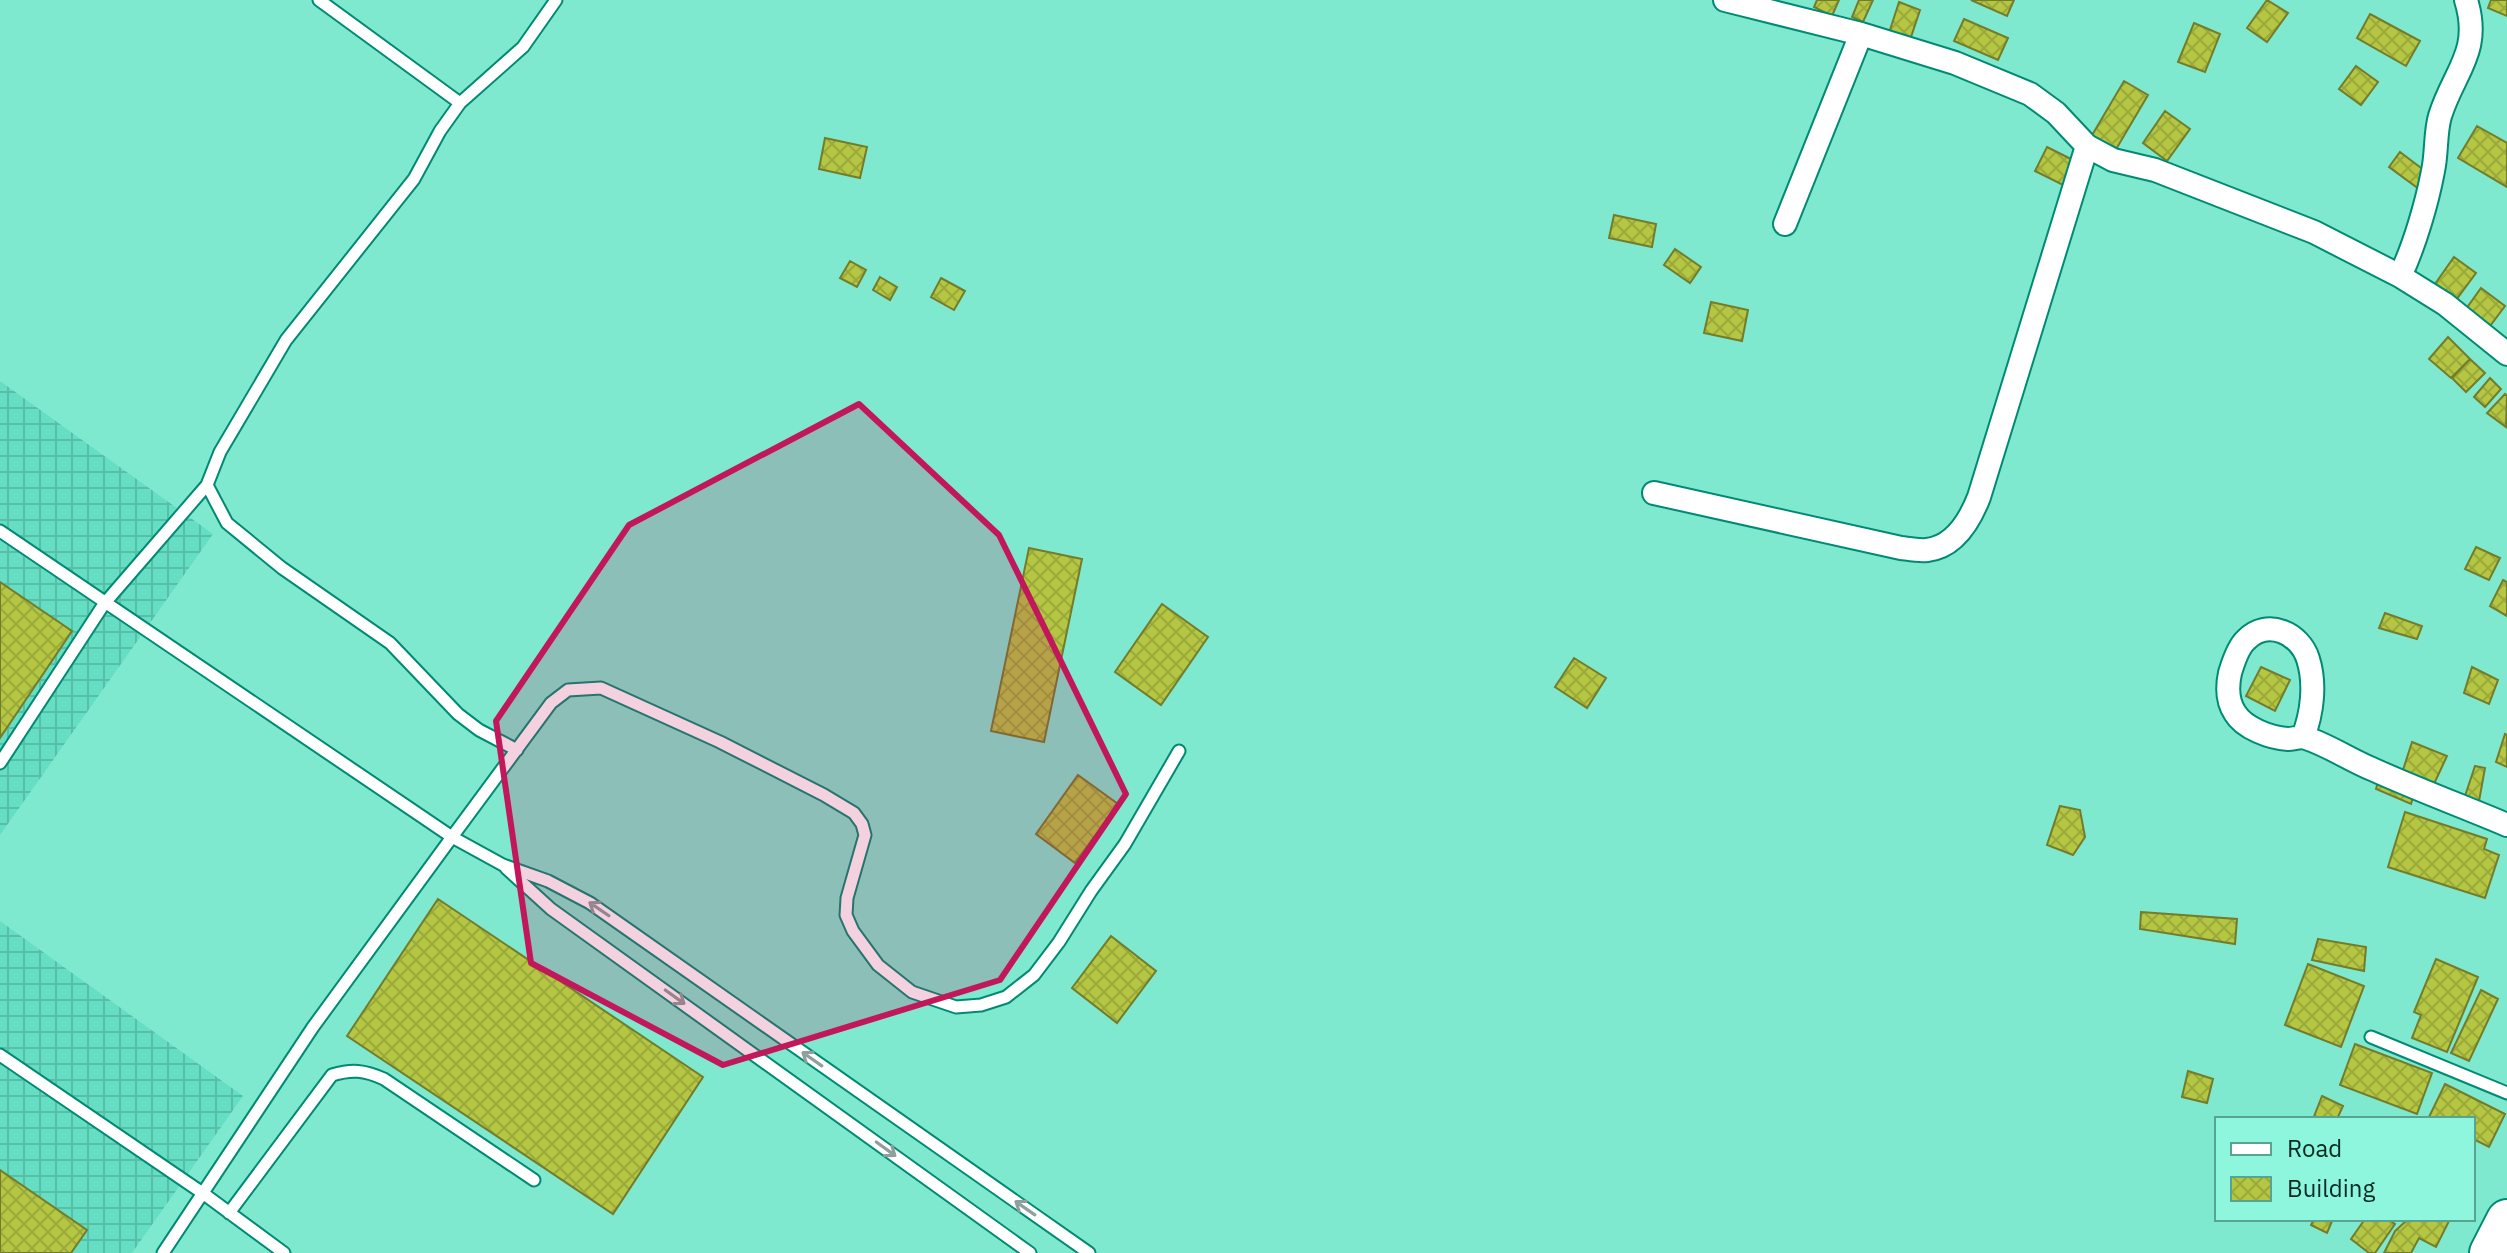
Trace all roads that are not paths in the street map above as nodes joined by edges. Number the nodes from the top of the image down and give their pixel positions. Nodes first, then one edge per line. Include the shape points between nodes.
1 (319, 0) edge
2 (556, 0) edge
3 (2466, 0) edge
4 (1733, 1) edge
5 (1861, 34) junction
6 (460, 103) junction
7 (2087, 146) junction
8 (1785, 224) dead end
9 (2400, 276) junction
10 (2507, 354) edge
11 (207, 485) junction
12 (1654, 493) dead end
13 (0, 531) edge
14 (104, 604) junction
15 (2303, 737) junction
16 (517, 750) junction
17 (1179, 751) dead end
18 (0, 763) edge
19 (2507, 825) edge
20 (452, 837) junction
21 (503, 865) junction
22 (2371, 1037) dead end
23 (0, 1055) edge
24 (2507, 1093) edge
25 (534, 1180) dead end
26 (204, 1194) junction
27 (229, 1213) junction
28 (2507, 1220) edge
29 (163, 1253) edge
30 (284, 1253) edge
31 (1030, 1253) edge
32 (1089, 1253) edge
33 (2490, 1253) edge

1 - 6 lane
2 - 6 lane via 523,47
3 - 9 street via 2471,32 2467,58 2440,116 2433,173
4 - 5 street
5 - 7 street via 1955,63 2030,94
5 - 8 street
6 - 11 lane via 414,179 286,340 220,452
7 - 9 street via 2314,232
7 - 12 street via 1979,497 1959,533 1928,551 1901,548
9 - 10 street
11 - 14 lane
11 - 16 lane via 227,523 390,643 458,714
13 - 14 lane
14 - 18 lane
14 - 20 lane
15 - 15 street via 2311,715 2308,659 2289,634 2261,631 2246,640 2233,664 2229,704 2239,720 2267,735
15 - 19 street
16 - 17 lane via 551,703 568,690 601,688 824,795 854,813 865,835 846,915 862,947 912,992 956,1007 1006,997 1034,975 1125,844
16 - 20 lane
20 - 21 lane
20 - 26 lane via 313,1027
21 -> 31 lane via 551,909
32 -> 21 lane via 590,903
22 - 24 lane
23 - 26 lane
25 - 27 lane via 384,1079 348,1070 332,1075
26 - 27 lane
26 - 29 lane
27 - 30 lane
28 - 33 highway

